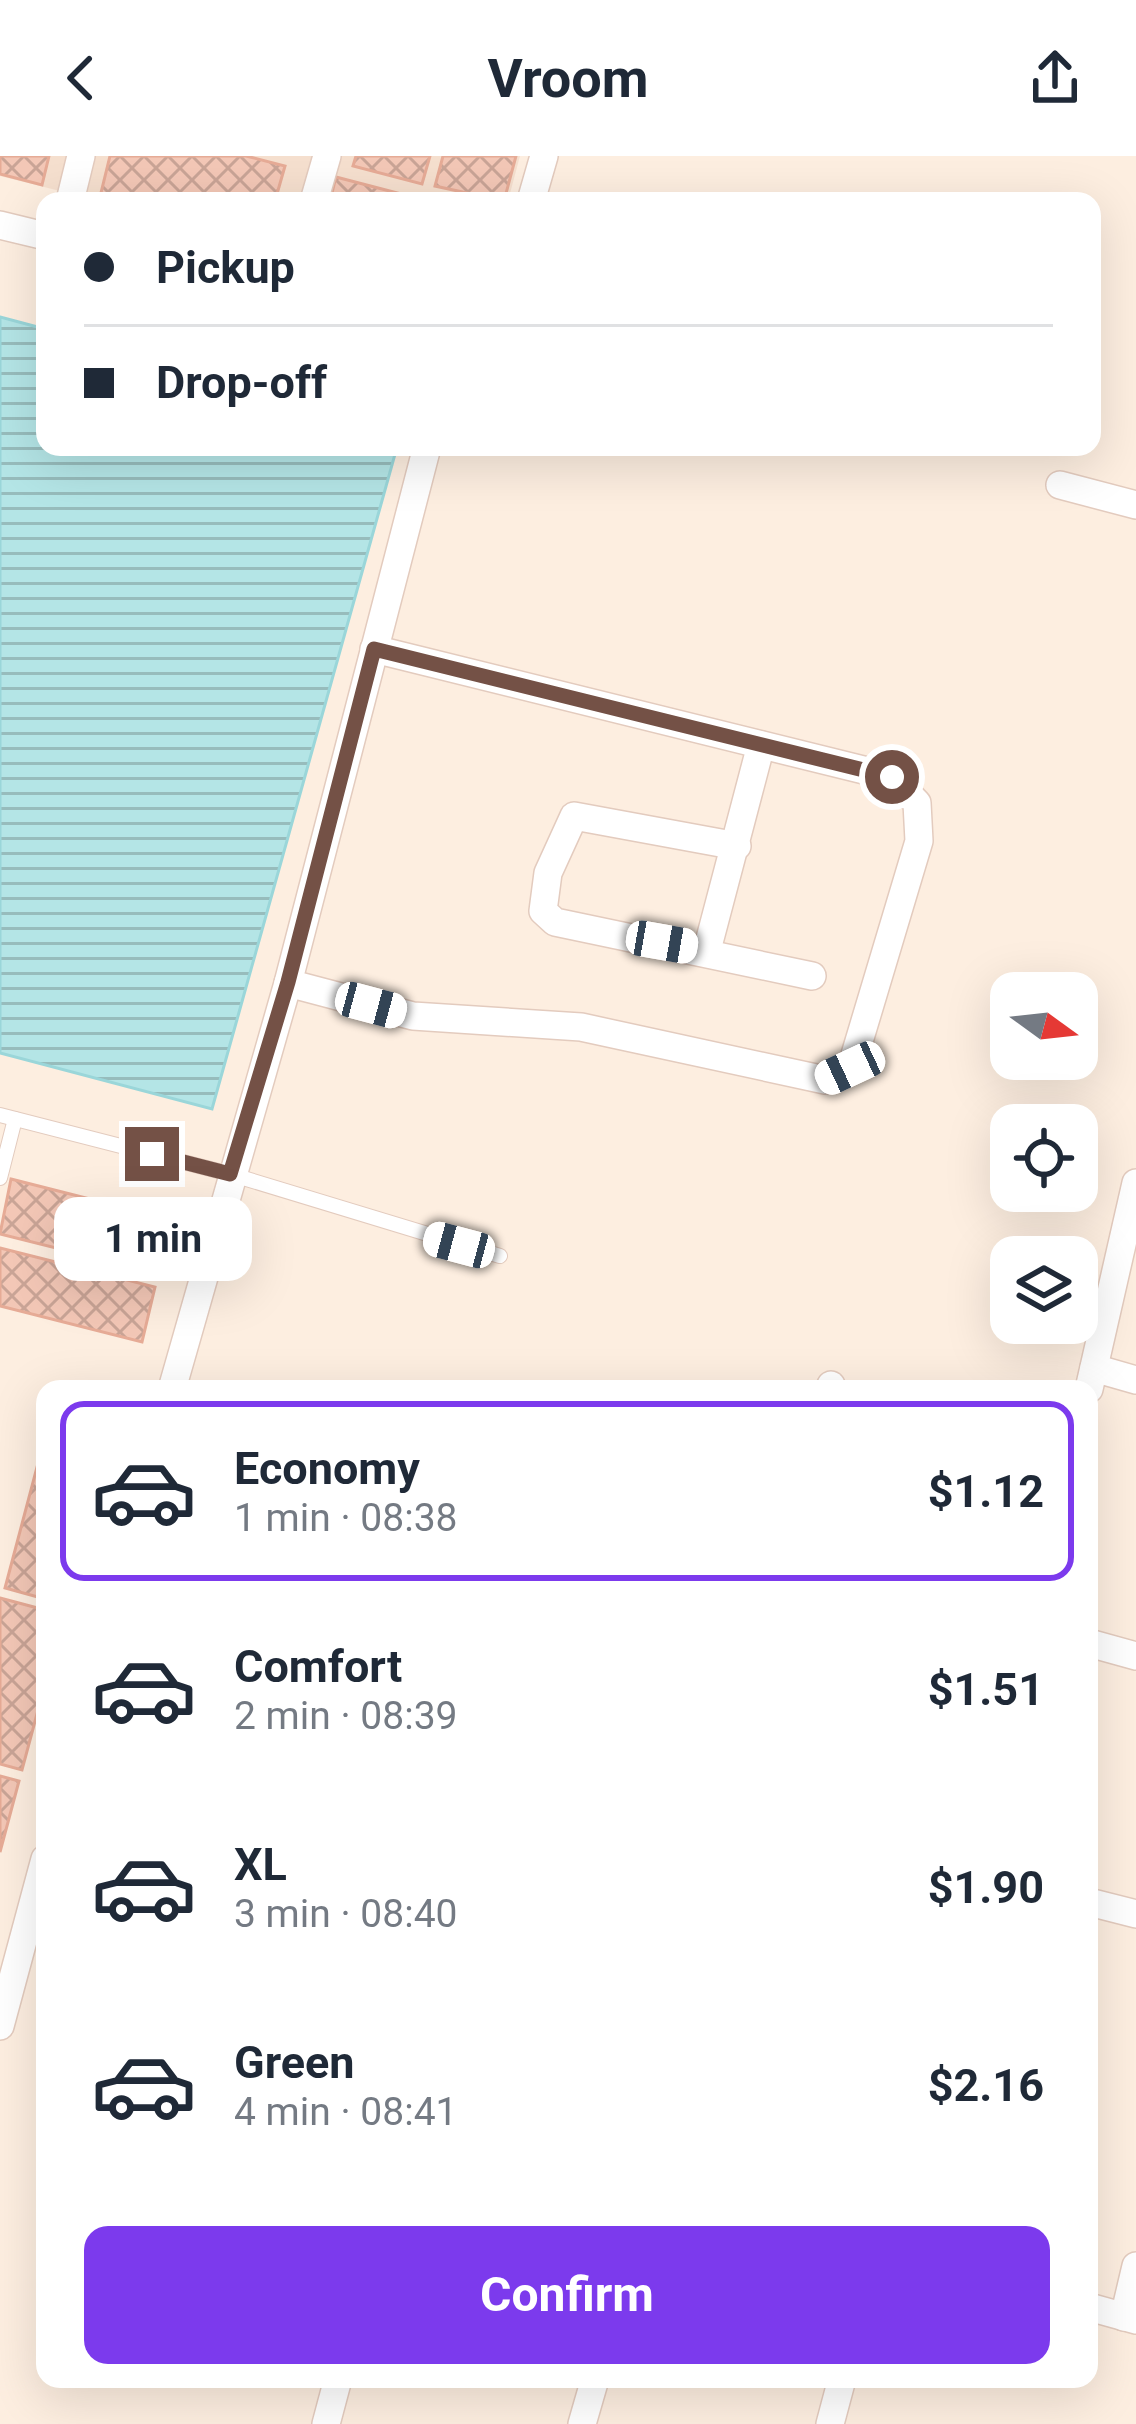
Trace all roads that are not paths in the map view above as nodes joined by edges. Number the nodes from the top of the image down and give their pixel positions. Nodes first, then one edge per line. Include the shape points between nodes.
1 (81, 156) edge
2 (326, 156) edge
3 (544, 156) edge
4 (72, 192) edge
5 (316, 192) edge
6 (534, 192) edge
7 (0, 225) edge
8 (36, 234) edge
9 (425, 456) edge
10 (1060, 485) dead end
11 (1136, 505) edge
12 (374, 649) junction
13 (761, 745) junction
14 (737, 846) junction
15 (706, 950) junction
16 (812, 976) dead end
17 (288, 982) junction
18 (7, 1117) edge
19 (230, 1174) junction
20 (0, 1178) edge
21 (1136, 1183) edge
22 (500, 1256) dead end
23 (1091, 1379) edge
24 (1136, 1379) edge
25 (174, 1380) edge
26 (1098, 1645) edge
27 (1136, 1655) edge
28 (36, 1892) edge
29 (1098, 1904) edge
30 (1136, 1914) edge
31 (0, 2026) edge
32 (1136, 2266) edge
33 (1098, 2309) edge
34 (1130, 2318) edge
35 (336, 2388) edge
36 (592, 2388) edge
37 (840, 2388) edge
38 (326, 2424) edge
39 (582, 2424) edge
40 (830, 2424) edge

1 - 4 street
2 - 5 street
3 - 6 street
7 - 8 street
9 - 12 street
10 - 11 street
12 - 13 street
12 - 17 street
13 - 14 street
13 - 17 street via 892,777 917,803 919,841 850,1068 825,1080 581,1027 413,1016
14 - 15 street
14 - 15 street via 574,816 542,893 543,911 555,922
15 - 16 street
17 - 19 street
18 - 19 lane
18 - 20 lane
19 - 22 lane
19 - 25 street
21 - 23 street
23 - 24 street
26 - 27 street
28 - 31 street
29 - 30 street
32 - 34 street
33 - 34 street
35 - 38 street
36 - 39 street
37 - 40 street

